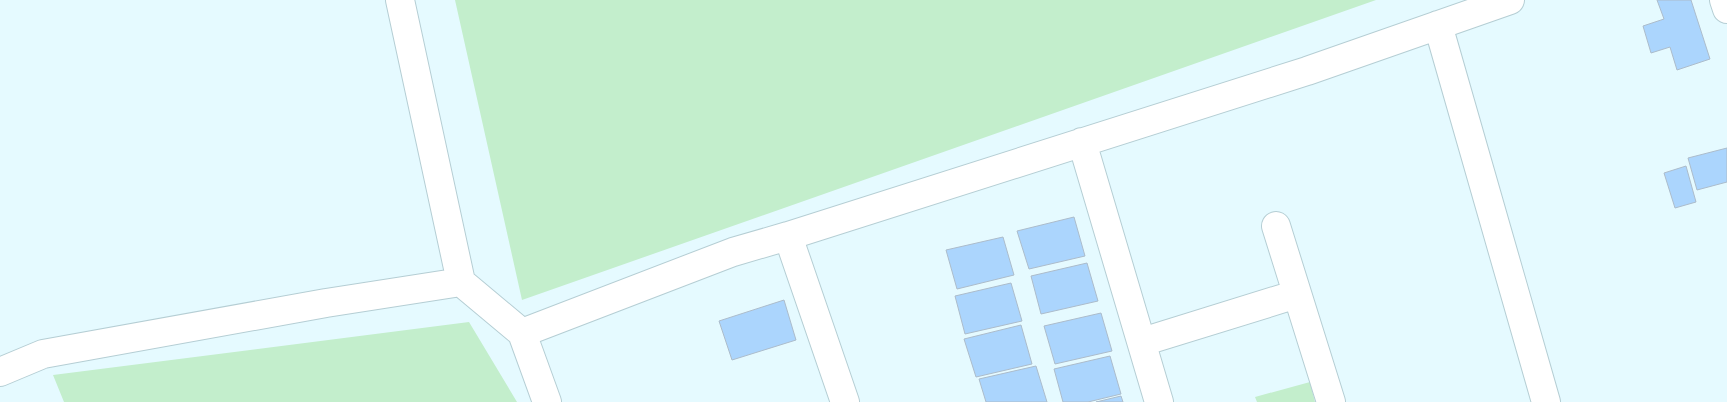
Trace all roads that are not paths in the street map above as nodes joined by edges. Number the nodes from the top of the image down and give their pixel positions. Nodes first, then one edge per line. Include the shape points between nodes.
1 (400, 0) edge
2 (1510, 0) edge
3 (1724, 0) edge
4 (1727, 9) edge
5 (1438, 25) junction
6 (1082, 142) junction
7 (1276, 226) dead end
8 (788, 236) junction
9 (462, 282) junction
10 (1297, 294) junction
11 (522, 333) junction
12 (1142, 342) junction
13 (0, 372) edge
14 (546, 402) edge
15 (845, 402) edge
16 (1159, 402) edge
17 (1331, 402) edge
18 (1546, 402) edge

1 - 9 street
2 - 5 street
3 - 4 street
5 - 6 street via 1307,71
5 - 18 street
6 - 8 street
6 - 12 street
7 - 10 street
8 - 11 street via 733,252
8 - 15 street
9 - 11 street
9 - 13 street via 43,354
10 - 12 street
10 - 17 street
11 - 14 street
12 - 16 street

